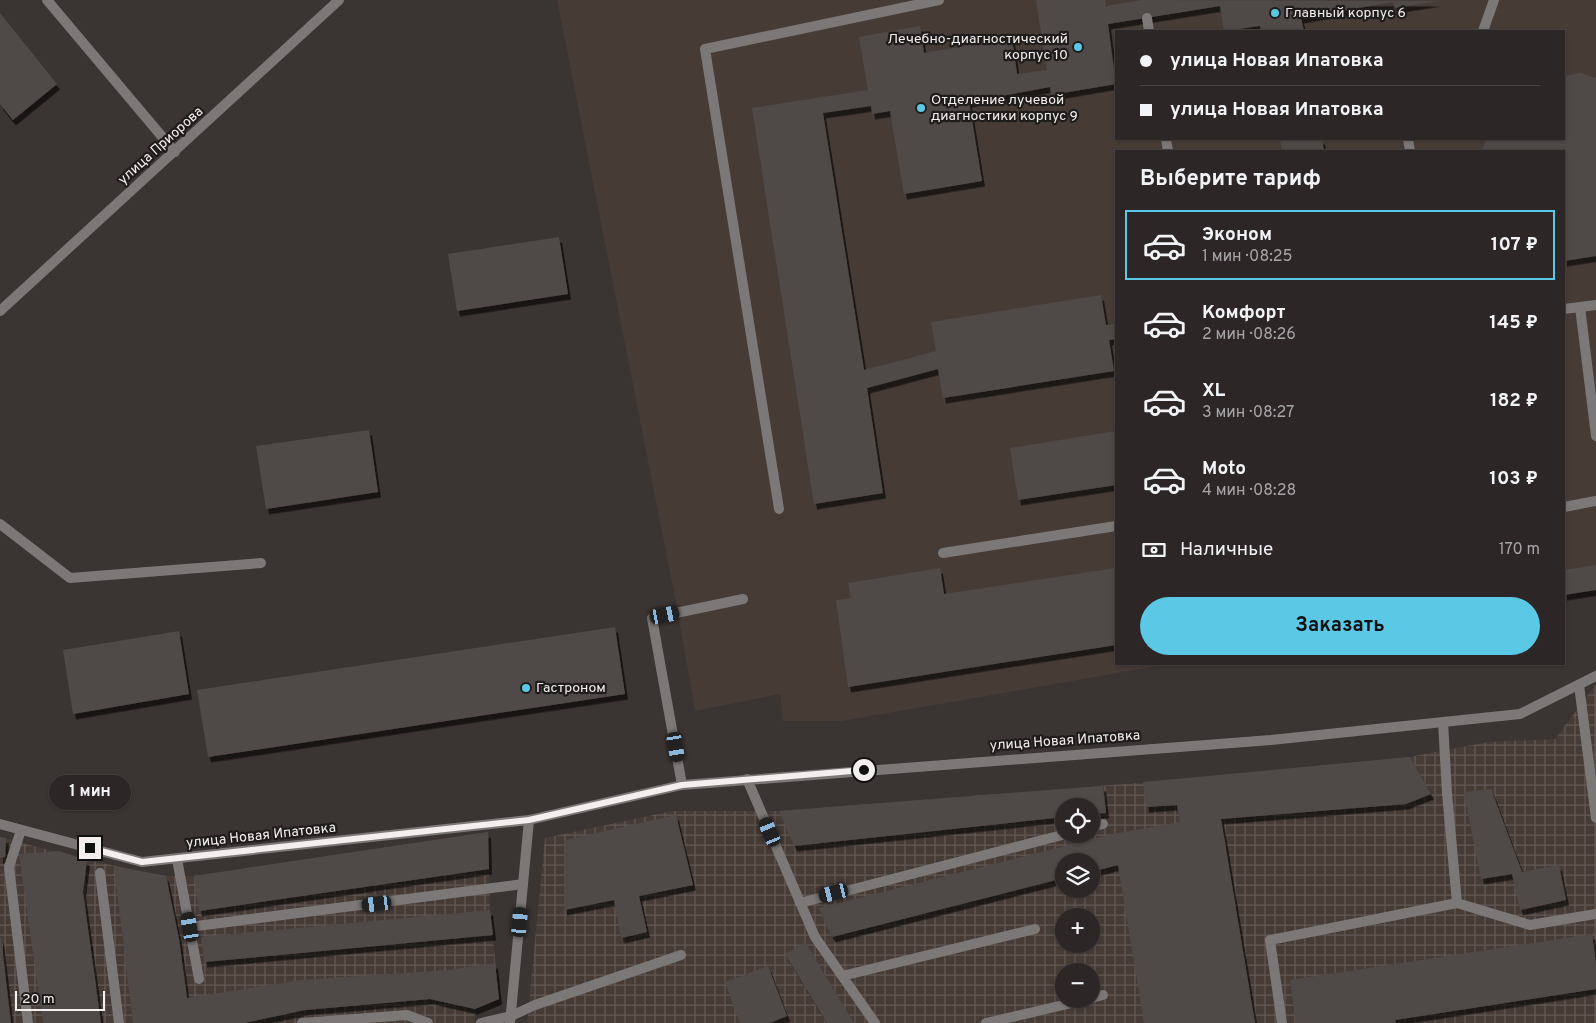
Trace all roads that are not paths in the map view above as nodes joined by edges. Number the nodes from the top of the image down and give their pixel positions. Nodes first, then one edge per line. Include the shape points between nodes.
1 (47, 0) edge
2 (339, 0) edge
3 (939, 0) edge
4 (1494, 0) edge
5 (1147, 18) dead end
6 (1149, 30) edge
7 (1483, 30) edge
8 (175, 152) junction
9 (1596, 305) edge
10 (1580, 307) junction
11 (1565, 309) edge
12 (0, 311) edge
13 (1596, 436) edge
14 (1596, 502) edge
15 (1565, 507) edge
16 (779, 508) dead end
17 (0, 524) edge
18 (1115, 526) edge
19 (943, 553) dead end
20 (261, 563) dead end
21 (743, 599) dead end
22 (1596, 676) edge
23 (1579, 685) junction
24 (1443, 722) junction
25 (747, 779) junction
26 (682, 785) junction
27 (1596, 818) edge
28 (529, 820) junction
29 (0, 824) edge
30 (1103, 824) dead end
31 (1100, 825) edge
32 (21, 830) junction
33 (1055, 837) edge
34 (177, 859) junction
35 (100, 873) dead end
36 (523, 884) junction
37 (800, 903) junction
38 (1457, 904) junction
39 (1596, 914) edge
40 (190, 927) junction
41 (1035, 929) dead end
42 (680, 955) dead end
43 (842, 976) junction
44 (199, 979) dead end
45 (1103, 995) dead end
46 (1100, 996) edge
47 (1055, 1006) edge
48 (511, 1019) edge
49 (28, 1023) edge
50 (120, 1023) edge
51 (302, 1023) edge
52 (428, 1023) edge
53 (481, 1023) edge
54 (875, 1023) edge
55 (986, 1023) edge
56 (1282, 1023) edge

1 - 8 street
2 - 8 street, улица Приорова
3 - 16 street via 705,49
4 - 7 street
5 - 6 street
8 - 12 street, улица Приорова
9 - 10 street
10 - 11 street
10 - 13 street
14 - 15 street
17 - 20 street via 70,578
18 - 19 street
21 - 26 street via 652,618
22 - 23 street, улица Новая Ипатовка
23 - 24 street, улица Новая Ипатовка via 1520,714
23 - 27 street
24 - 25 street, улица Новая Ипатовка via 1271,740
24 - 38 street
25 - 26 street, улица Новая Ипатовка
25 - 37 street
26 - 28 street, улица Новая Ипатовка
28 - 34 street, улица Новая Ипатовка
28 - 36 street
29 - 32 street, улица Новая Ипатовка
30 - 31 street
32 - 34 street, улица Новая Ипатовка via 142,862
32 - 49 street via 9,867
33 - 37 street
34 - 40 street
35 - 50 street
36 - 40 street
36 - 48 street
37 - 43 street via 815,937
38 - 39 street via 1530,925
38 - 56 street via 1270,940
40 - 44 street
41 - 43 street
42 - 48 street via 535,1005
43 - 54 street
45 - 46 street
47 - 55 street
48 - 53 street
51 - 52 street via 407,1016

